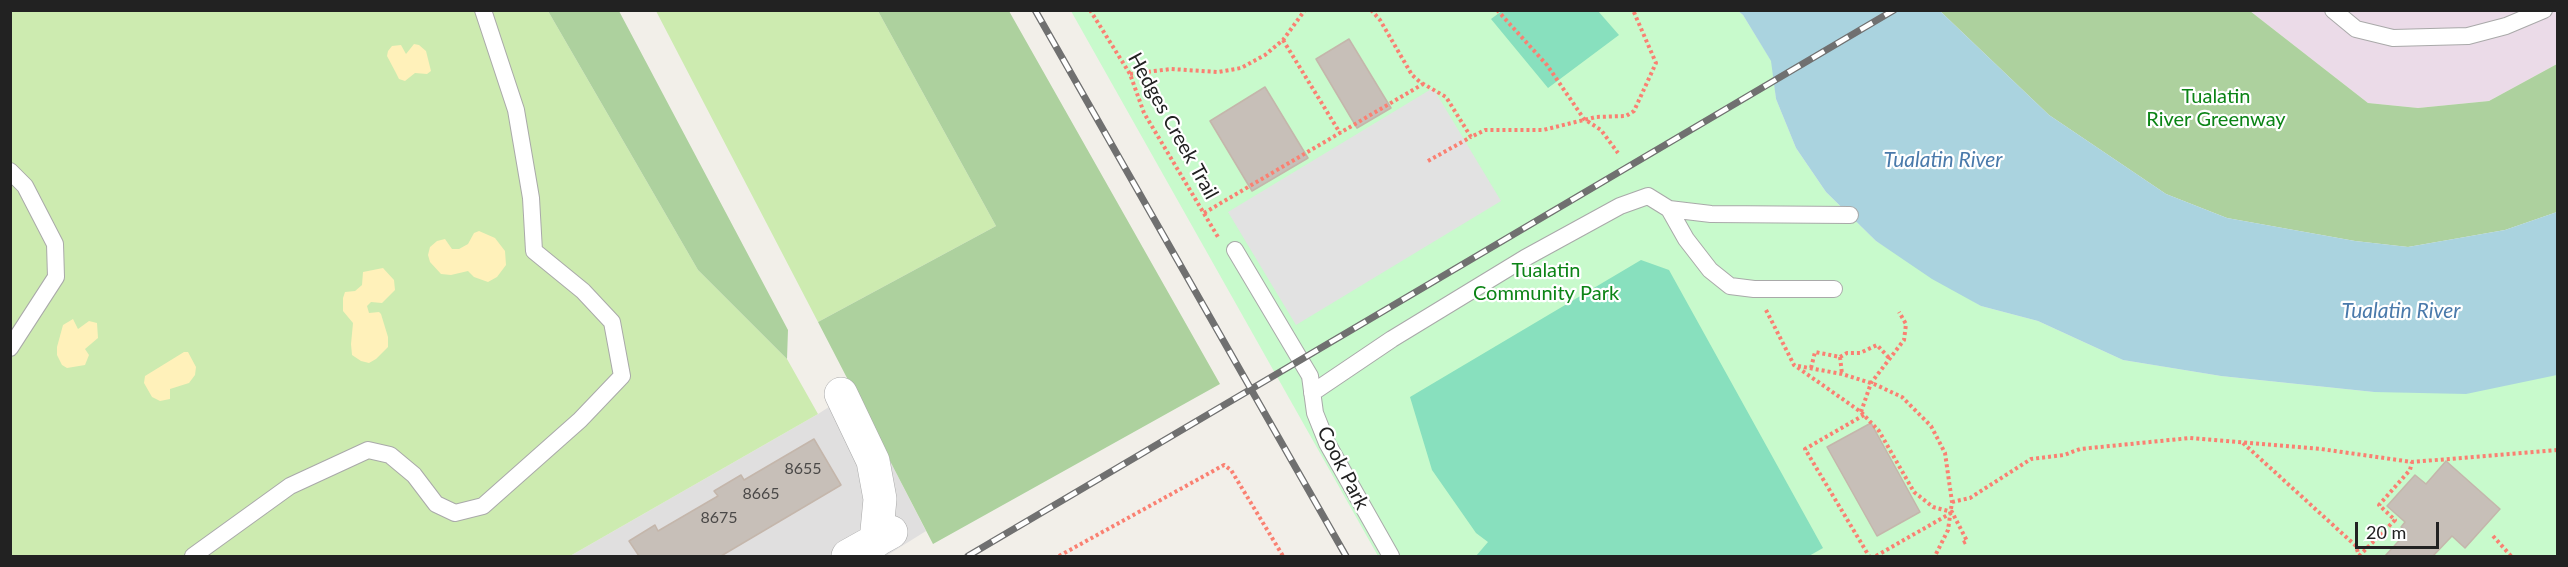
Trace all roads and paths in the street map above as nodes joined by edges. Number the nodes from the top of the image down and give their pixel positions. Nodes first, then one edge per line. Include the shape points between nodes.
1 (483, 10) edge
2 (1090, 10) edge
3 (1305, 10) edge
4 (1371, 10) edge
5 (1497, 10) edge
6 (1633, 10) edge
7 (2333, 10) edge
8 (2544, 10) edge
9 (1283, 40) junction
10 (1130, 74) junction
11 (1423, 84) junction
12 (1584, 119) junction
13 (1340, 133) junction
14 (1471, 137) junction
15 (1618, 153) dead end
16 (1428, 161) dead end
17 (10, 171) edge
18 (1669, 208) junction
19 (1204, 213) junction
20 (1850, 215) dead end
21 (1235, 250) joint
22 (1754, 289) junction
23 (1834, 289) dead end
24 (1899, 312) dead end
25 (10, 348) edge
26 (1840, 357) junction
27 (1890, 359) junction
28 (1794, 365) junction
29 (1811, 368) junction
30 (1842, 374) junction
31 (1871, 383) junction
32 (1312, 393) junction
33 (841, 394) dead end
34 (1863, 414) junction
35 (2243, 443) junction
36 (2558, 450) edge
37 (2412, 462) junction
38 (1952, 502) junction
39 (1952, 512) junction
40 (2493, 536) dead end
41 (872, 543) edge
42 (1963, 543) dead end
43 (193, 556) edge
44 (1059, 556) edge
45 (1283, 556) edge
46 (1391, 556) edge
47 (1869, 556) edge
48 (1876, 556) edge
49 (1935, 556) edge
50 (2359, 556) edge
51 (2511, 556) edge

1 - 43 lane via 516,110 531,198 534,251 583,291 612,322 622,376 580,420 483,506 455,513 436,504 414,475 390,455 368,450 290,486
2 - 10 path, Hedges Creek Trail
3 - 9 path
4 - 11 path via 1412,75
5 - 12 path via 1547,65
6 - 12 path via 1656,63 1634,111 1626,116
7 - 8 lane via 2356,29 2393,38 2468,36
9 - 10 path via 1241,68
9 - 13 path
10 - 19 path, Hedges Creek Trail via 1144,113
11 - 13 path
11 - 14 path via 1446,97
12 - 14 path via 1543,130 1485,130
12 - 15 path via 1600,130
13 - 19 path
14 - 16 path
17 - 25 lane via 25,186 55,244 56,277
18 - 20 lane via 1711,214
18 - 22 lane via 1710,270 1730,286
18 - 32 lane via 1648,196 1620,206 1525,258
19 - 21 path, Hedges Creek Trail via 1219,239
21 - 32 lane, Cook Park via 1310,376
22 - 23 lane
22 - 28 path
24 - 27 path via 1906,324 1904,340
26 - 27 path via 1877,345
26 - 29 path via 1815,352
26 - 30 path
27 - 31 path
28 - 29 path
28 - 34 path
29 - 30 path
30 - 31 path
31 - 34 path
31 - 38 path via 1902,398 1931,426 1945,453
32 - 46 lane, Cook Park via 1327,444
33 - 41 street via 873,460 880,499
34 - 39 path via 1880,430 1914,492 1933,507
34 - 47 path via 1805,449
35 - 37 path
35 - 38 path via 2190,438 2080,449 2031,459 1970,498
35 - 50 path via 2356,546
36 - 37 path
37 - 50 path via 2410,470 2379,505 2395,520
38 - 39 path
39 - 42 path via 1967,541
39 - 48 path
39 - 49 path
40 - 51 path
44 - 45 path via 1224,465 1231,470

